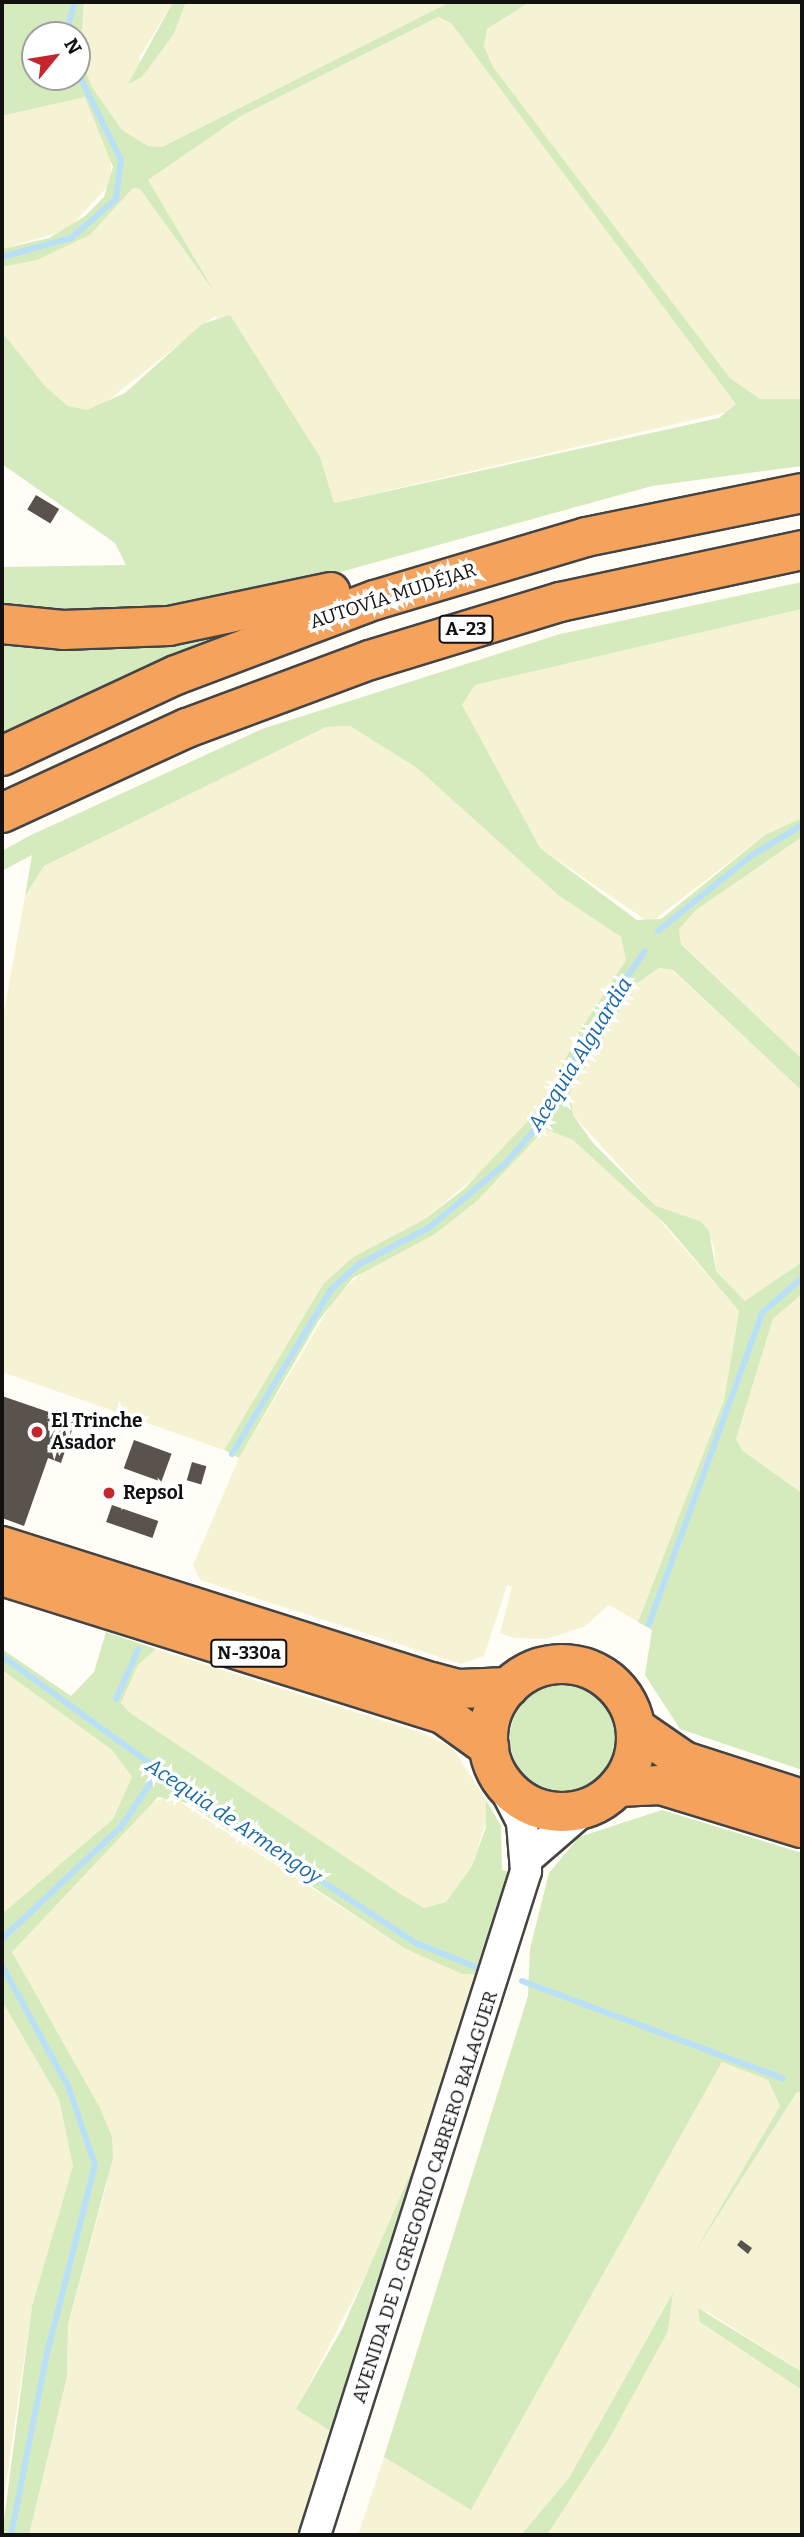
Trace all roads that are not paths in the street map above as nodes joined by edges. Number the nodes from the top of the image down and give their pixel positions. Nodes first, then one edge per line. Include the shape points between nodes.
1 (802, 493) edge
2 (802, 550) edge
3 (455, 574) junction
4 (2, 624) edge
5 (2, 756) edge
6 (2, 813) edge
7 (2, 1546) edge
8 (2, 1576) edge
9 (509, 1687) junction
10 (636, 1728) junction
11 (494, 1761) junction
12 (618, 1787) junction
13 (802, 1799) edge
14 (586, 1808) junction
15 (802, 1828) edge
16 (528, 1858) junction
17 (315, 2535) edge

1 - 3 highway, AUTOVÍA MUDÉJAR via 586,537
2 - 6 highway, A-23 via 560,602 370,660 187,728
3 - 4 highway via 429,564 267,609 169,626 75,630
3 - 5 highway, AUTOVÍA MUDÉJAR via 238,651
7 - 9 highway, N-330a via 432,1682 481,1690
8 - 11 highway, N-330a via 443,1714
9 - 10 highway, N-330a via 542,1666 582,1666 618,1689
9 - 11 highway, N-330a via 494,1708
10 - 12 highway via 635,1753
10 - 13 highway via 684,1761
11 - 14 highway, N-330a via 530,1804 558,1811
11 - 16 street, AVENIDA DE D. GREGORIO CABRERO BALAGUER via 522,1822
12 - 14 highway
12 - 15 highway via 669,1787
14 - 16 street
16 - 17 street, AVENIDA DE D. GREGORIO CABRERO BALAGUER via 501,1959

